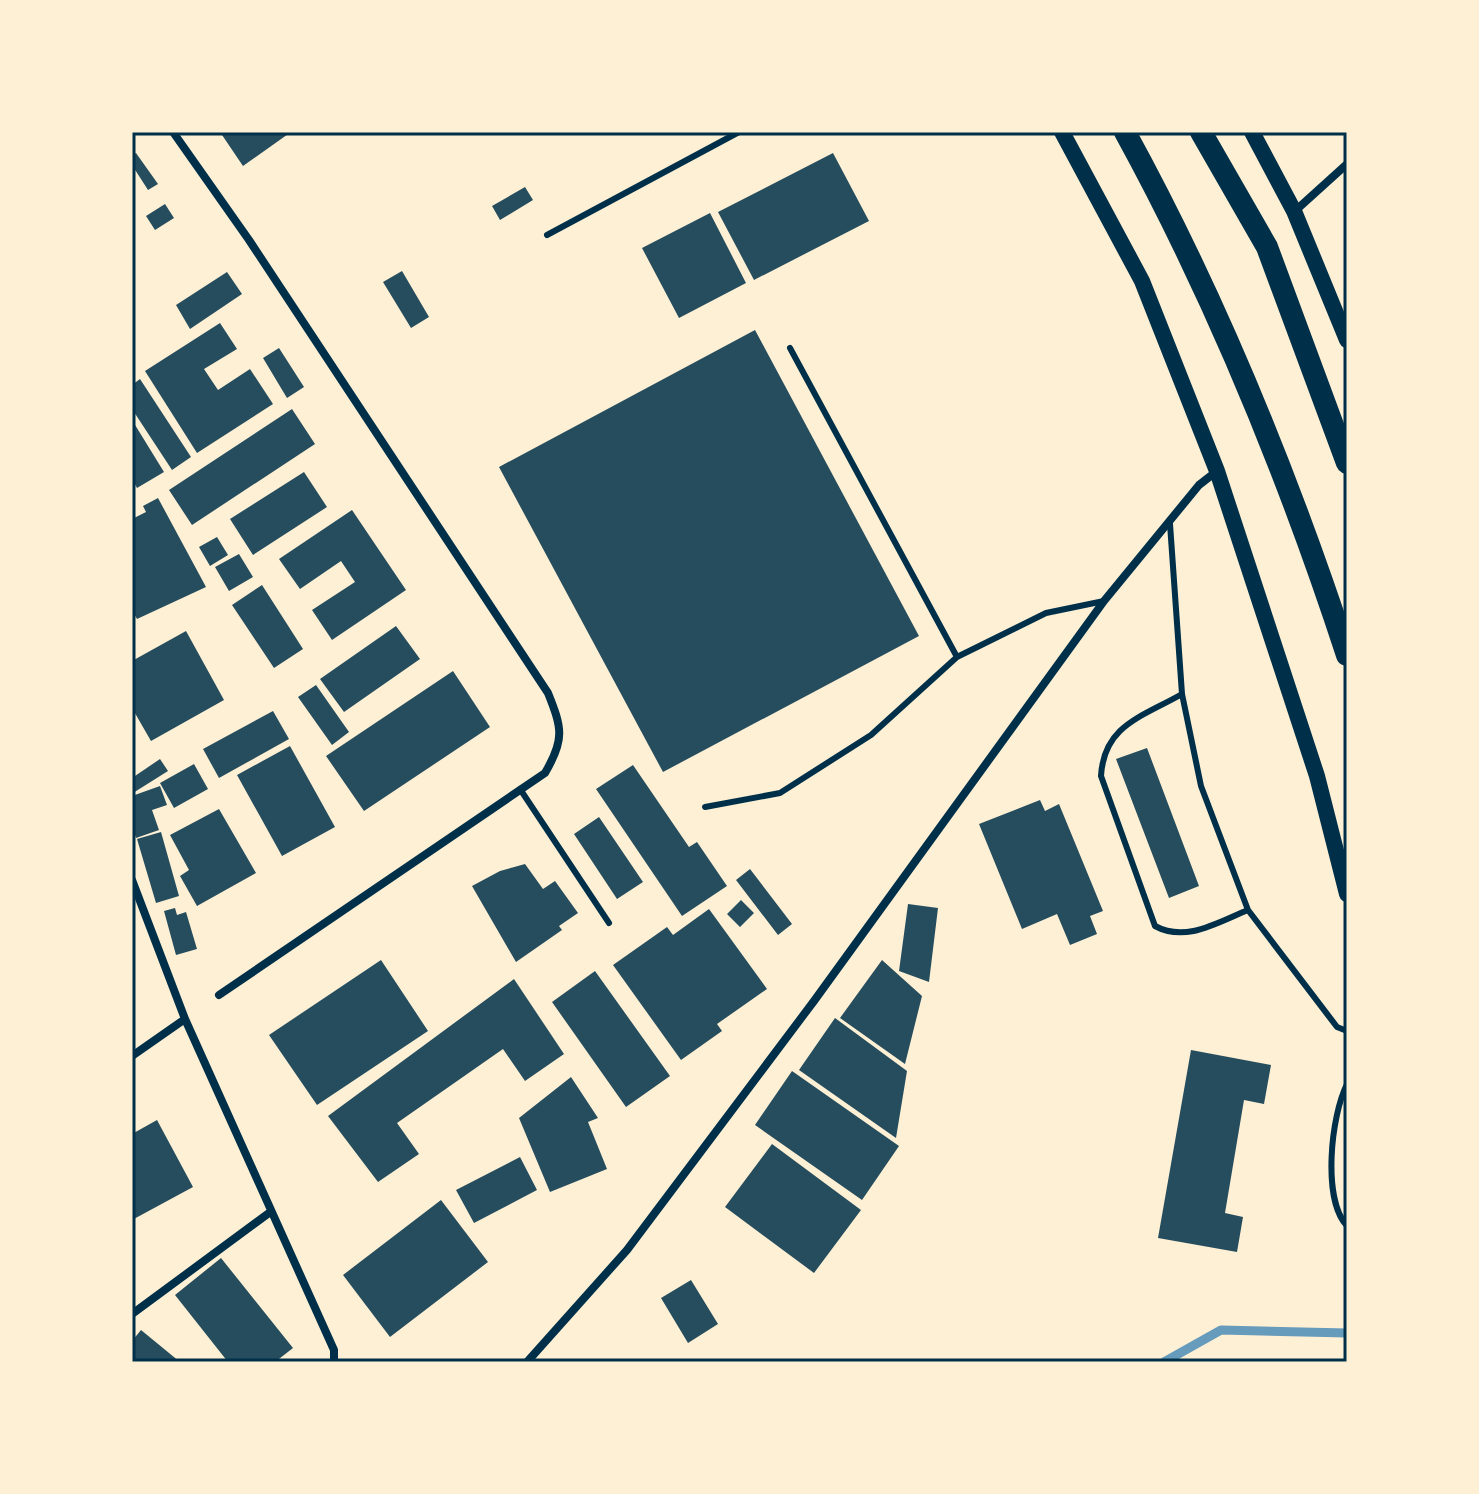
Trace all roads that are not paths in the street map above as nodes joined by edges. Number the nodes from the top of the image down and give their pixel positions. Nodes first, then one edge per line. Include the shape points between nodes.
1 (173, 132) edge
2 (739, 132) edge
3 (1062, 132) edge
4 (1125, 132) edge
5 (1201, 132) edge
6 (1252, 132) edge
7 (1347, 164) edge
8 (1294, 211) junction
9 (547, 235) dead end
10 (1347, 340) edge
11 (790, 348) dead end
12 (1347, 463) edge
13 (1217, 471) junction
14 (1170, 524) junction
15 (1104, 601) junction
16 (1347, 655) edge
17 (957, 657) junction
18 (1182, 694) junction
19 (520, 789) junction
20 (705, 807) dead end
21 (132, 880) edge
22 (1347, 894) edge
23 (1248, 910) junction
24 (609, 923) dead end
25 (219, 995) dead end
26 (185, 1019) junction
27 (1347, 1031) edge
28 (132, 1056) edge
29 (1347, 1084) edge
30 (269, 1213) junction
31 (1347, 1226) edge
32 (132, 1314) edge
33 (334, 1362) edge
34 (527, 1362) edge

1 - 19 street via 548,693 560,724 559,750 545,773
2 - 9 lane
3 - 13 main road via 1142,281
4 - 16 highway via 1257,410 1312,548
5 - 12 highway via 1267,247
6 - 8 main road
7 - 8 street
8 - 10 main road
11 - 17 lane
13 - 14 street via 1199,485
13 - 22 main road via 1317,776
14 - 15 street
14 - 18 lane
15 - 17 lane via 1046,613
15 - 34 street via 637,1237
17 - 20 lane via 871,735 780,793
18 - 23 lane via 1201,786
18 - 23 lane via 1114,733 1102,753 1101,776 1155,926 1191,933
19 - 24 lane
19 - 25 street
21 - 26 street
23 - 27 lane via 1291,971 1337,1027
26 - 28 street
26 - 30 street
29 - 31 lane via 1330,1159 1340,1218
30 - 32 street
30 - 33 street via 334,1350

